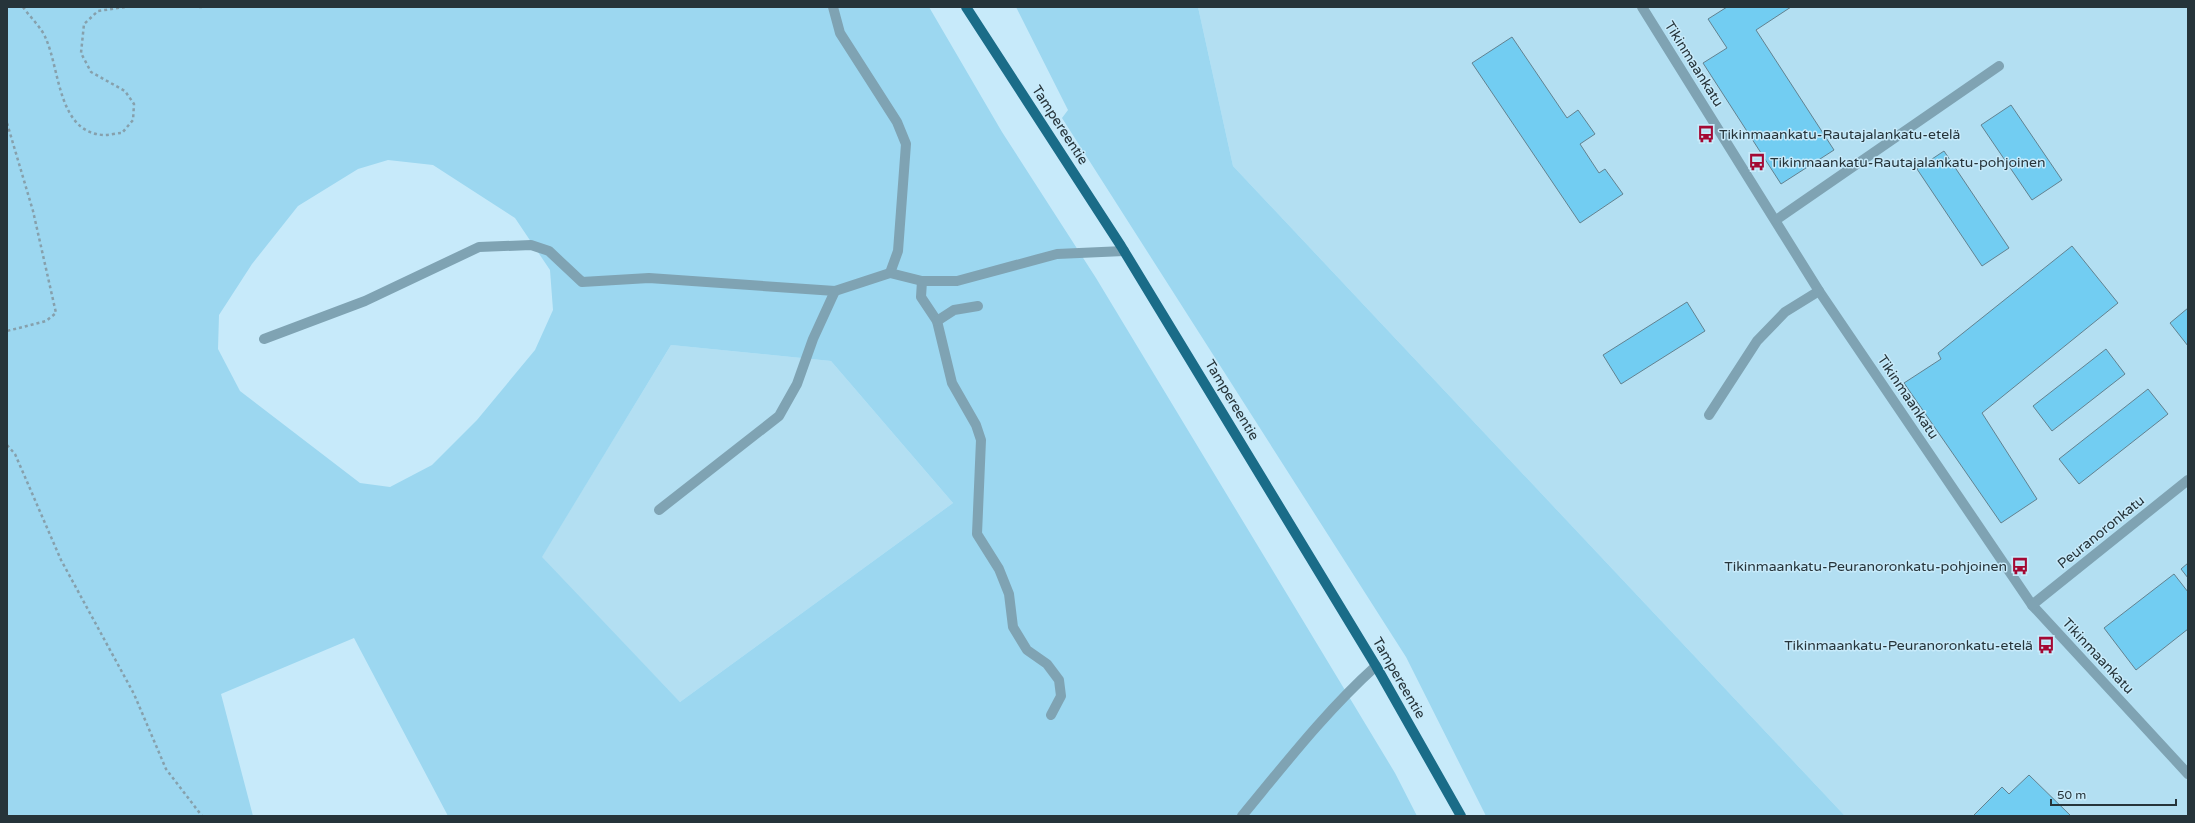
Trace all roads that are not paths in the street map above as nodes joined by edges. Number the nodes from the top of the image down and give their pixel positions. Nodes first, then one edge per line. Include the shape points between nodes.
1 (833, 7) edge
2 (966, 7) edge
3 (1646, 8) edge
4 (1999, 66) dead end
5 (1776, 220) junction
6 (1124, 251) junction
7 (890, 273) junction
8 (922, 281) junction
9 (834, 291) junction
10 (1819, 291) junction
11 (978, 306) dead end
12 (937, 321) junction
13 (264, 339) dead end
14 (1709, 415) dead end
15 (2188, 480) edge
16 (659, 510) dead end
17 (2032, 605) junction
18 (1376, 666) junction
19 (1051, 715) dead end
20 (2188, 774) edge
21 (1242, 816) edge
22 (1461, 816) edge

1 - 7 street via 840,33 897,122 906,144 898,251
2 - 6 main road, Tampereentie
3 - 5 street, Tikinmaankatu
4 - 5 street
5 - 10 street, Tikinmaankatu
6 - 8 street via 1057,254 958,280
6 - 18 main road, Tampereentie
7 - 8 street
7 - 9 street
8 - 12 street via 921,298
9 - 13 street via 649,278 582,282 549,251 531,245 479,248 365,301
9 - 16 street via 797,384 779,416
10 - 14 street via 1785,312 1757,341
10 - 17 street, Tikinmaankatu
11 - 12 street via 954,310
12 - 19 street via 952,383 976,425 981,440 977,534 999,569 1009,594 1013,627 1027,650 1047,664 1059,680 1061,696
15 - 17 street, Peuranoronkatu
17 - 20 street, Tikinmaankatu
18 - 21 street via 1300,744
18 - 22 main road, Tampereentie

